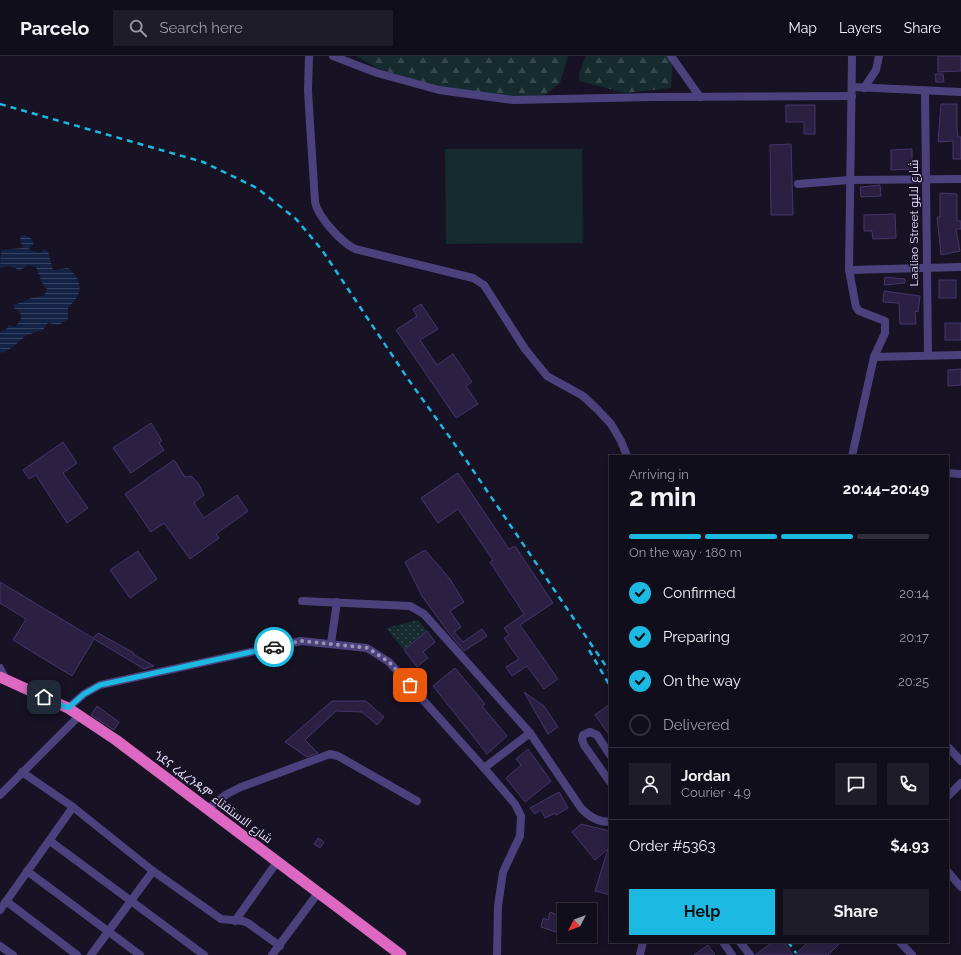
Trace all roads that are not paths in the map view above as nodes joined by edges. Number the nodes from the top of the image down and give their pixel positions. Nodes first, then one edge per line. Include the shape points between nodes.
1 (309, 56) edge
2 (333, 56) edge
3 (671, 56) edge
4 (852, 56) edge
5 (879, 56) edge
6 (853, 87) junction
7 (864, 88) junction
8 (925, 91) junction
9 (961, 92) edge
10 (852, 96) junction
11 (700, 97) junction
12 (926, 178) junction
13 (961, 179) edge
14 (850, 180) junction
15 (798, 184) dead end
16 (926, 267) junction
17 (961, 267) edge
18 (849, 270) junction
19 (928, 355) junction
20 (961, 355) edge
21 (874, 358) junction
22 (627, 455) edge
23 (852, 455) edge
24 (949, 473) edge
25 (961, 474) edge
26 (302, 601) dead end
27 (337, 602) junction
28 (332, 644) junction
29 (0, 668) edge
30 (3, 678) edge
31 (68, 708) junction
32 (80, 715) junction
33 (530, 733) junction
34 (949, 748) edge
35 (609, 754) edge
36 (961, 761) edge
37 (484, 768) junction
38 (22, 772) junction
39 (609, 781) edge
40 (961, 783) edge
41 (0, 795) edge
42 (949, 795) edge
43 (417, 801) dead end
44 (73, 807) junction
45 (207, 809) junction
46 (609, 822) edge
47 (50, 841) junction
48 (277, 862) junction
49 (27, 871) junction
50 (153, 871) junction
51 (949, 873) edge
52 (961, 887) edge
53 (318, 892) junction
54 (132, 900) junction
55 (6, 901) junction
56 (0, 910) edge
57 (235, 921) junction
58 (109, 932) junction
59 (644, 943) edge
60 (724, 943) edge
61 (741, 943) edge
62 (901, 943) edge
63 (0, 946) edge
64 (277, 952) edge
65 (13, 955) edge
66 (77, 955) edge
67 (91, 955) edge
68 (140, 955) edge
69 (204, 955) edge
70 (401, 955) edge
71 (497, 955) edge
72 (640, 955) edge
73 (732, 955) edge
74 (750, 955) edge
75 (912, 955) edge

1 - 22 street via 308,91 315,202 320,215 355,249 473,278 484,285 525,349 547,376 583,396 597,409 611,424
2 - 11 street via 377,73 432,88 500,99
3 - 11 street
4 - 6 street
5 - 7 street via 876,70
6 - 7 street
6 - 10 street
7 - 8 street
8 - 9 street
8 - 12 street, Laaliao Street شارع لاليو
10 - 11 street
10 - 14 street
12 - 13 street
12 - 14 street
12 - 16 street, Laaliao Street شارع لاليو
14 - 15 street
14 - 18 street
16 - 17 street
16 - 18 street
16 - 19 street, Laaliao Street شارع لاليو
18 - 21 street via 856,307 859,311 885,321 885,333
19 - 20 street
19 - 21 street
21 - 23 street
24 - 25 street
26 - 27 street
27 - 28 street
27 - 33 street via 410,606 418,609 465,658
28 - 31 street via 301,641 100,685 84,694
28 - 37 street via 368,648 389,662
29 - 30 street
30 - 31 highway, ጎደና ረፈረንዱም شارع الاستقتاء
31 - 32 highway, ጎደና ረፈረንዱም شارع الاستقتاء
32 - 38 street
32 - 45 highway, ጎደና ረፈረንዱም شارع الاستقتاء
33 - 37 street
33 - 46 street via 587,815
34 - 36 street
35 - 39 street via 595,733 584,735 584,745
37 - 71 street via 515,804 521,816 520,836 502,879 498,906
38 - 41 street
38 - 44 street
40 - 42 street
43 - 45 street via 338,756 330,754 241,787
44 - 47 street
44 - 50 street
45 - 48 highway, ጎደና ረፈረንዱም شارع الاستقتاء
47 - 49 street
47 - 54 street
48 - 53 highway, ጎደና ረፈረንዱም شارع الاستقتاء
48 - 57 street
49 - 55 street
49 - 58 street
50 - 54 street
50 - 57 street via 221,919
51 - 52 street
53 - 64 street
53 - 70 highway, ጎደና ረፈረንዱም شارع الاستقتاء
54 - 58 street
54 - 69 street
55 - 56 street
55 - 66 street
57 - 64 street via 248,923
58 - 67 street
58 - 68 street
59 - 72 street
60 - 73 street
61 - 74 street
62 - 75 street
63 - 65 street

